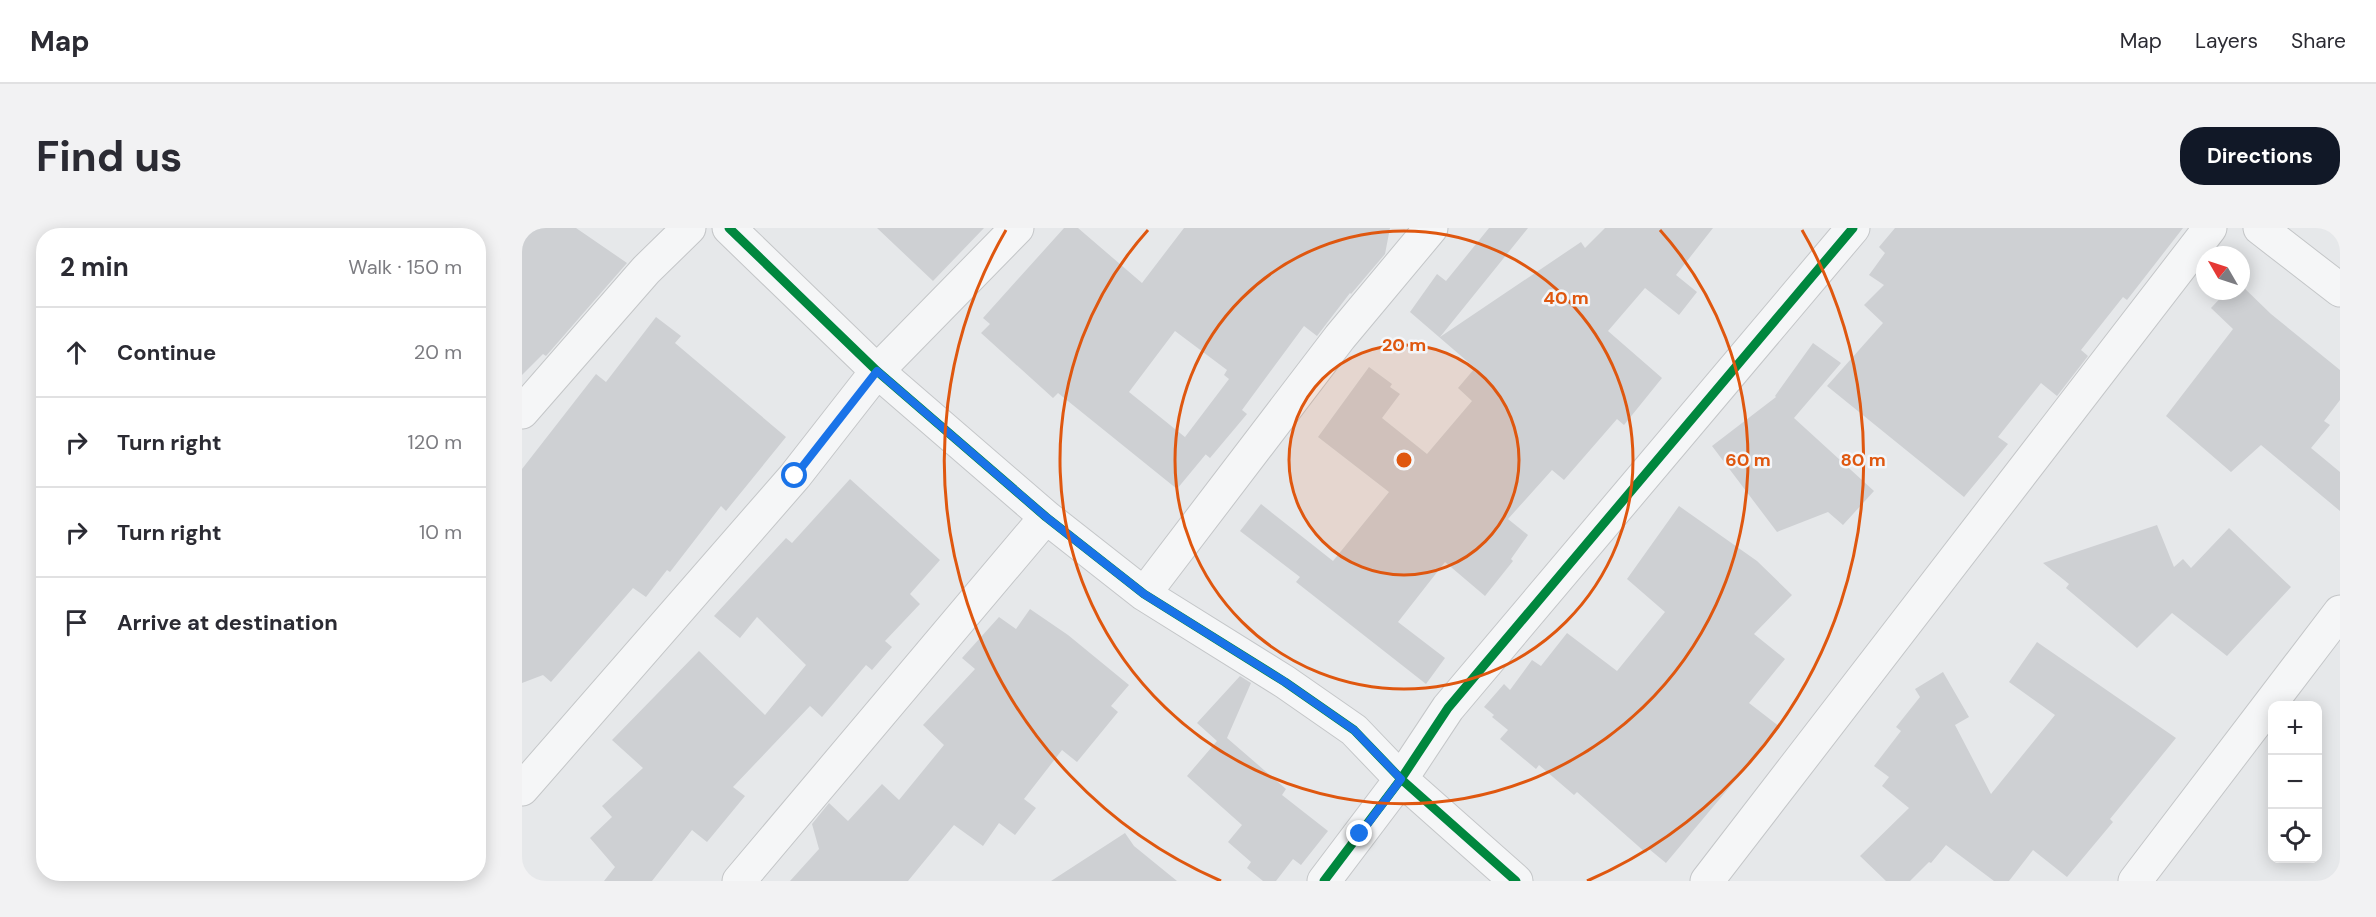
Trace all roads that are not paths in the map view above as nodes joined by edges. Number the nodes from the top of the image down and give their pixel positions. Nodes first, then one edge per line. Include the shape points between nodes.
1 (689, 228) edge
2 (729, 228) edge
3 (1017, 228) edge
4 (1431, 228) edge
5 (1853, 228) edge
6 (2210, 228) edge
7 (2260, 228) edge
8 (2340, 290) edge
9 (877, 371) junction
10 (522, 412) edge
11 (1046, 517) junction
12 (1144, 594) junction
13 (2340, 612) edge
14 (1401, 779) junction
15 (522, 789) edge
16 (739, 881) edge
17 (1324, 881) edge
18 (1516, 881) edge
19 (1707, 881) edge
20 (2135, 881) edge

1 - 10 street via 646,270
2 - 9 street
3 - 9 street
4 - 12 street via 1340,337
5 - 14 street via 1448,708
6 - 19 street
7 - 8 street
9 - 11 street
9 - 15 street via 795,476
11 - 12 street
11 - 16 street
12 - 14 street via 1354,730
13 - 20 street
14 - 17 street
14 - 18 street

